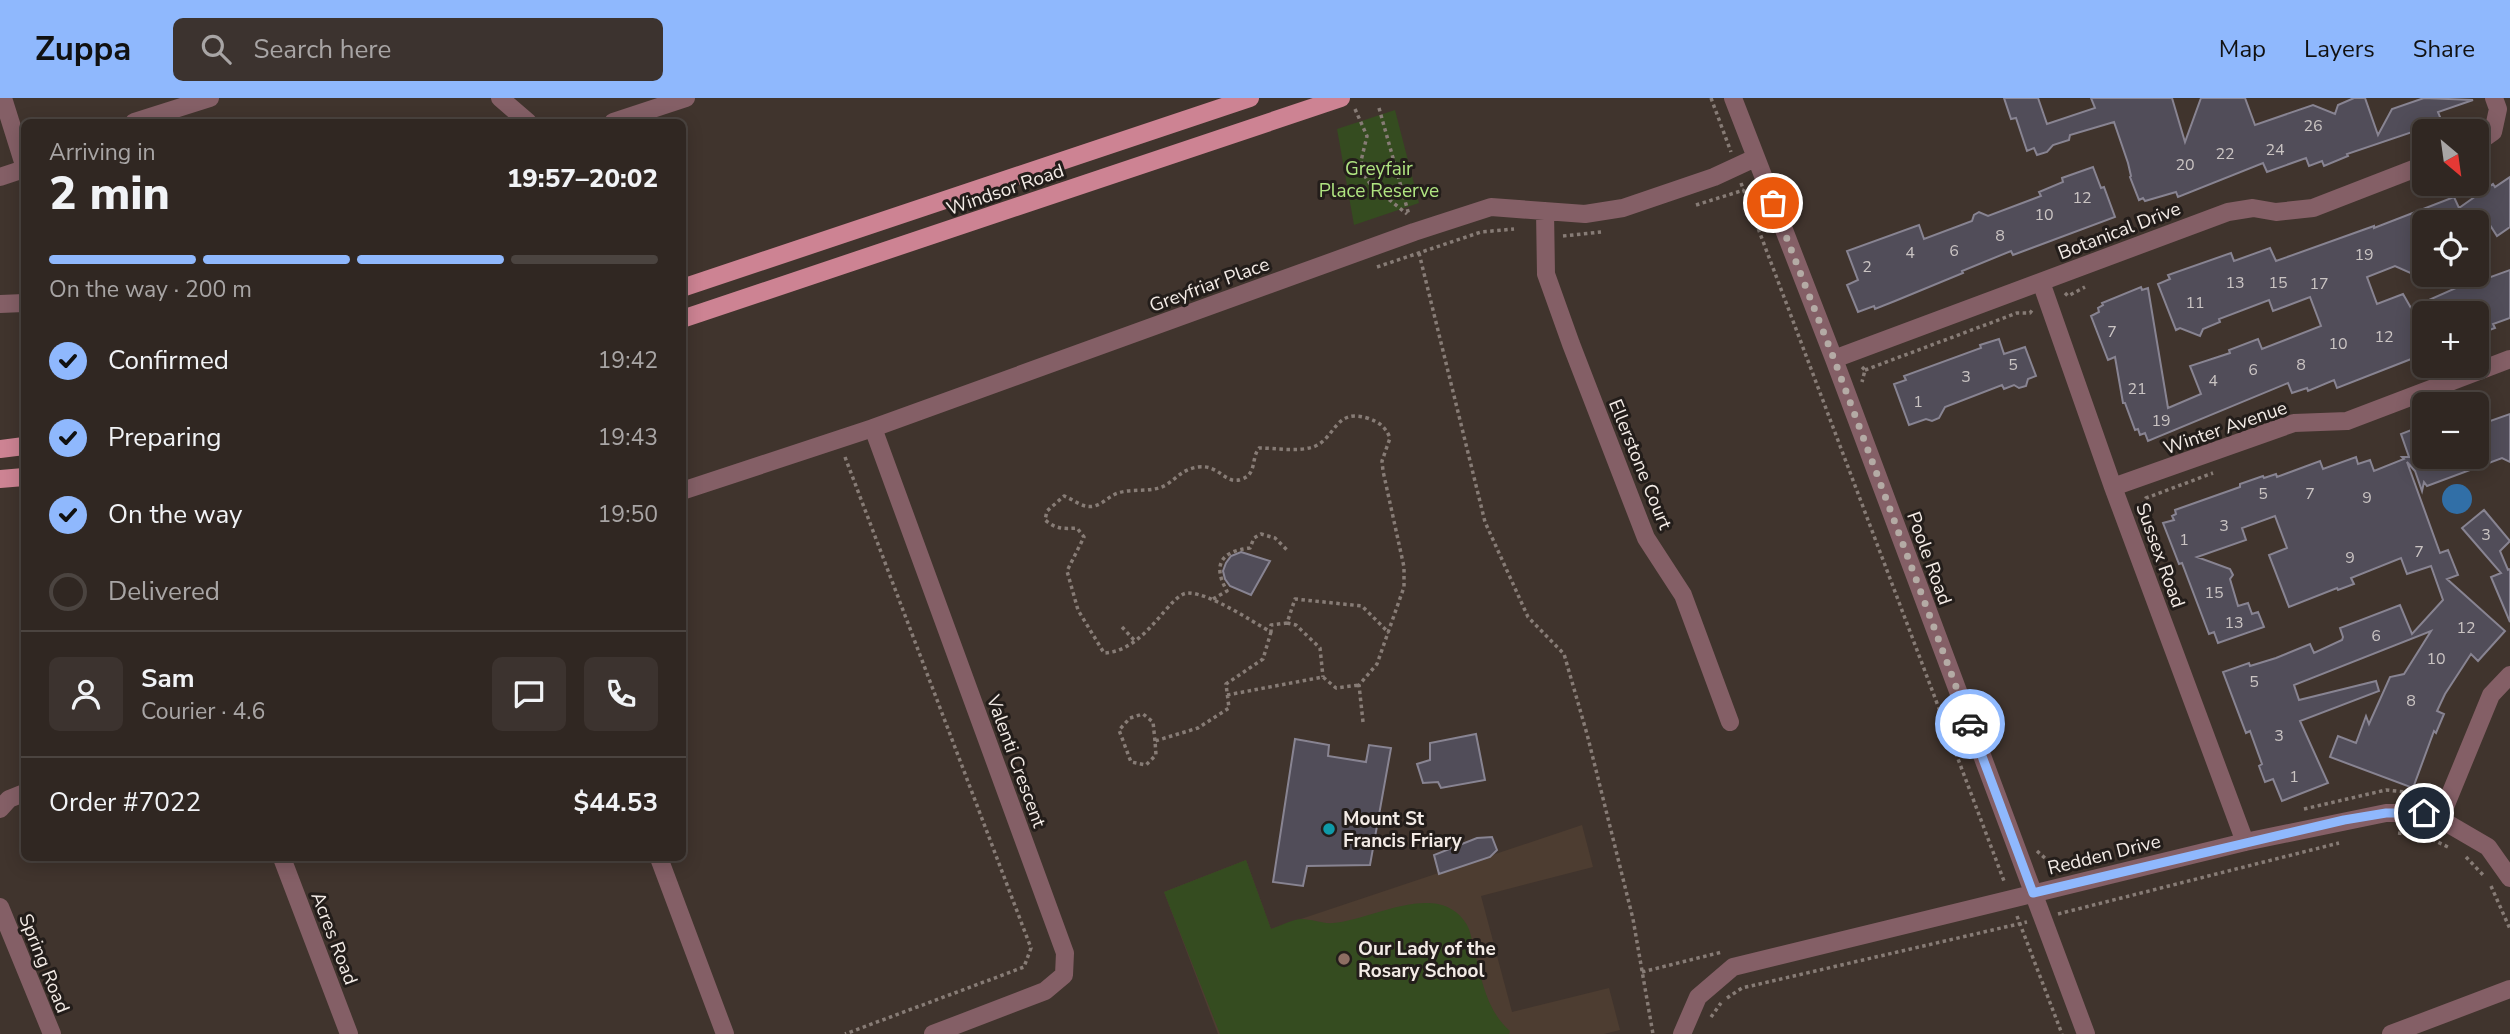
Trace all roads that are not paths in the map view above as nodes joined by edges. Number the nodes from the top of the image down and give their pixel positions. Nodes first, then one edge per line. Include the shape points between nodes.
1 (3, 98) edge
2 (210, 98) edge
3 (500, 98) edge
4 (686, 98) edge
5 (1250, 98) edge
6 (1341, 98) edge
7 (1733, 98) edge
8 (2494, 98) edge
9 (1226, 103) edge
10 (144, 119) edge
11 (524, 119) edge
12 (622, 119) edge
13 (2489, 135) edge
14 (21, 157) edge
15 (1755, 158) junction
16 (21, 168) edge
17 (2412, 170) edge
18 (0, 177) edge
19 (1545, 211) junction
20 (2041, 282) junction
21 (686, 287) edge
22 (21, 303) edge
23 (0, 304) edge
24 (686, 318) edge
25 (1834, 359) junction
26 (2510, 359) edge
27 (873, 428) junction
28 (21, 446) edge
29 (0, 449) edge
30 (21, 477) edge
31 (0, 479) edge
32 (2113, 487) junction
33 (686, 490) edge
34 (2510, 675) edge
35 (1730, 722) dead end
36 (21, 794) edge
37 (0, 809) edge
38 (2440, 819) junction
39 (2245, 842) junction
40 (283, 861) edge
41 (660, 861) edge
42 (2510, 878) edge
43 (2033, 893) junction
44 (0, 907) edge
45 (2510, 989) edge
46 (52, 1034) edge
47 (349, 1034) edge
48 (725, 1034) edge
49 (933, 1034) edge
50 (1682, 1034) edge
51 (2086, 1034) edge
52 (2391, 1034) edge

1 - 14 street
2 - 10 street
3 - 11 street
4 - 12 street
5 - 9 main road, Windsor Road
6 - 24 main road, Windsor Road
7 - 15 street, Poole Road
8 - 13 street via 2498,109
9 - 21 main road, Windsor Road
15 - 19 street, Greyfriar Place via 1623,208 1585,214
15 - 25 street, Poole Road
16 - 18 street
17 - 20 street, Botanical Drive via 2312,208 2228,212
19 - 27 street, Greyfriar Place via 1491,207 1411,224
19 - 35 street, Ellerstone Court via 1546,274 1571,344 1647,538 1683,595
20 - 25 street, Botanical Drive
20 - 32 street, Sussex Road
22 - 23 street
25 - 43 street, Poole Road
26 - 32 street, Winter Avenue via 2347,421 2294,423
27 - 33 street, Greyfriar Place
27 - 49 street, Valenti Crescent via 1065,953 1063,975 1045,991
28 - 29 main road
30 - 31 main road
32 - 39 street, Sussex Road
34 - 38 street via 2491,695
36 - 37 street
38 - 39 street, Redden Drive via 2424,813 2386,813
38 - 42 street, Redden Drive via 2488,847
39 - 43 street, Redden Drive
40 - 47 street, Acres Road
41 - 48 street
43 - 50 street, Redden Drive via 1733,967 1698,997
43 - 51 street, Poole Road
44 - 46 street, Spring Road
45 - 52 street

